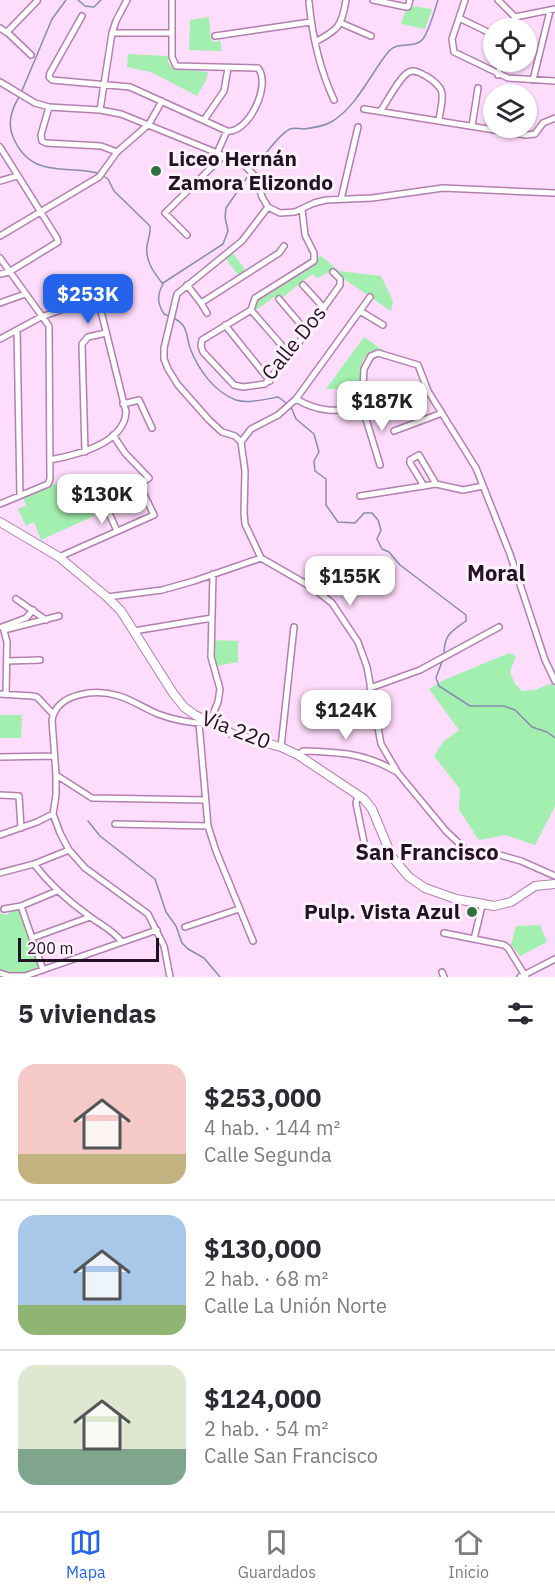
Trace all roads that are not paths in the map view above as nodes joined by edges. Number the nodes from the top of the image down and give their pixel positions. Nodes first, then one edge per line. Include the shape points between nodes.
1 (127, 0) edge
2 (172, 0) edge
3 (346, 0) edge
4 (376, 0) edge
5 (410, 0) edge
6 (465, 0) edge
7 (498, 0) edge
8 (37, 2) dead end
9 (309, 2) dead end
10 (552, 10) edge
11 (82, 16) dead end
12 (515, 17) joint
13 (459, 18) junction
14 (311, 21) junction
15 (341, 23) junction
16 (0, 28) edge
17 (483, 30) edge
18 (7, 32) junction
19 (112, 33) junction
20 (171, 33) junction
21 (215, 36) dead end
22 (371, 36) dead end
23 (315, 42) junction
24 (31, 55) dead end
25 (228, 68) junction
26 (499, 72) edge
27 (498, 75) junction
28 (533, 80) junction
29 (555, 81) edge
30 (0, 82) edge
31 (103, 84) junction
32 (478, 88) dead end
33 (334, 100) dead end
34 (162, 101) junction
35 (48, 107) junction
36 (364, 109) dead end
37 (100, 110) junction
38 (381, 110) junction
39 (555, 118) edge
40 (204, 120) junction
41 (439, 120) junction
42 (149, 124) junction
43 (472, 126) junction
44 (358, 127) dead end
45 (483, 127) edge
46 (227, 130) junction
47 (537, 132) edge
48 (0, 147) edge
49 (117, 152) junction
50 (217, 153) junction
51 (224, 156) junction
52 (17, 176) junction
53 (0, 181) edge
54 (555, 193) edge
55 (341, 199) junction
56 (268, 207) junction
57 (302, 209) junction
58 (40, 212) junction
59 (187, 235) dead end
60 (0, 236) edge
61 (284, 246) dead end
62 (0, 258) edge
63 (9, 272) junction
64 (333, 272) dead end
65 (0, 274) edge
66 (187, 285) junction
67 (303, 285) dead end
68 (25, 294) junction
69 (370, 297) dead end
70 (279, 299) dead end
71 (0, 303) edge
72 (201, 303) junction
73 (324, 308) junction
74 (251, 310) junction
75 (360, 311) junction
76 (207, 313) dead end
77 (41, 318) junction
78 (383, 325) dead end
79 (225, 326) junction
80 (17, 330) junction
81 (307, 332) junction
82 (106, 333) junction
83 (0, 339) edge
84 (290, 356) junction
85 (270, 381) junction
86 (293, 401) junction
87 (123, 404) junction
88 (362, 406) junction
89 (442, 413) junction
90 (152, 428) dead end
91 (394, 431) dead end
92 (113, 435) junction
93 (241, 442) junction
94 (85, 452) junction
95 (50, 460) junction
96 (380, 465) dead end
97 (139, 484) junction
98 (436, 484) junction
99 (424, 486) junction
100 (483, 486) junction
101 (20, 495) junction
102 (360, 496) dead end
103 (0, 504) edge
104 (0, 522) edge
105 (117, 531) junction
106 (58, 557) junction
107 (261, 558) junction
108 (213, 574) junction
109 (107, 597) junction
110 (16, 599) dead end
111 (33, 610) junction
112 (59, 616) dead end
113 (212, 618) junction
114 (46, 620) junction
115 (294, 627) dead end
116 (499, 627) dead end
117 (2, 628) edge
118 (134, 631) junction
119 (40, 660) dead end
120 (7, 661) junction
121 (555, 681) edge
122 (370, 688) junction
123 (3, 694) edge
124 (184, 707) junction
125 (53, 714) junction
126 (175, 719) junction
127 (199, 723) junction
128 (209, 724) junction
129 (281, 747) junction
130 (53, 756) junction
131 (298, 756) junction
132 (0, 757) edge
133 (398, 773) junction
134 (56, 775) junction
135 (0, 795) edge
136 (358, 795) junction
137 (205, 800) junction
138 (53, 814) junction
139 (115, 824) dead end
140 (208, 826) junction
141 (21, 828) junction
142 (0, 835) edge
143 (364, 842) dead end
144 (69, 850) junction
145 (34, 864) junction
146 (0, 873) edge
147 (555, 876) edge
148 (555, 884) edge
149 (57, 891) junction
150 (21, 906) junction
151 (482, 906) junction
152 (4, 909) dead end
153 (239, 909) junction
154 (90, 917) junction
155 (185, 927) dead end
156 (157, 930) junction
157 (444, 933) dead end
158 (32, 938) junction
159 (474, 939) junction
160 (253, 941) dead end
161 (123, 942) junction
162 (555, 960) edge
163 (43, 970) junction
164 (0, 974) edge
165 (524, 976) edge
166 (170, 977) edge

1 - 19 street
2 - 20 street
3 - 15 street
4 - 5 street via 408,7
6 - 13 street
7 - 12 street
8 - 18 street
9 - 14 street
10 - 12 street
10 - 28 street
11 - 31 street via 49,77 56,81
13 - 17 street
13 - 27 street via 452,48 457,55
14 - 21 street
14 - 23 street
15 - 22 street
15 - 23 street via 333,33
16 - 18 street
18 - 24 street
19 - 20 street
19 - 31 street
20 - 25 street via 174,63
23 - 33 street
25 - 40 street via 224,91
25 - 46 street via 258,68 263,86 258,104 242,126
26 - 27 street
27 - 28 street
28 - 29 street
30 - 35 street
31 - 34 street via 130,87
31 - 37 street
32 - 43 street
34 - 40 street
34 - 42 street
35 - 37 street
35 - 49 street via 42,141 101,146
36 - 38 street
37 - 42 street
38 - 41 street
38 - 41 street via 405,75 416,71 441,88
39 - 47 street via 547,120
40 - 46 street
41 - 43 street
42 - 49 street
42 - 50 street
43 - 45 street
44 - 55 street
46 - 50 street
48 - 52 street
49 - 58 street via 101,174
50 - 51 street
51 - 56 street via 252,171
51 - 59 street via 165,213
52 - 53 street
52 - 58 street
54 - 55 street via 443,188
55 - 57 street
56 - 57 street via 280,213
56 - 66 street via 242,241
57 - 74 street via 305,236 314,261 255,298
58 - 60 street
58 - 63 street via 58,242
61 - 72 street
62 - 63 street
63 - 65 street
63 - 68 street
64 - 73 street, Calle Dos via 340,283
66 - 72 street
66 - 93 street via 177,294 164,359 178,385 209,420
67 - 73 street
68 - 71 street
68 - 77 street
69 - 75 street
70 - 81 street
72 - 76 street
73 - 81 street, Calle Dos
74 - 79 street
74 - 84 street
75 - 78 street
75 - 86 street
77 - 80 street
77 - 82 street via 89,300 96,301
77 - 95 street via 50,330
79 - 85 street
79 - 85 street, Calle Dos via 202,340 201,346 211,360 238,387
80 - 83 street
80 - 101 street
81 - 84 street, Calle Dos
82 - 87 street
82 - 94 street via 83,341
84 - 85 street, Calle Dos
86 - 88 street via 329,411
86 - 93 street via 251,429
87 - 90 street via 139,400
87 - 92 street via 124,425
88 - 89 street via 364,369 371,356 378,353 418,364
88 - 96 street
89 - 91 street
89 - 100 street
92 - 94 street
92 - 97 street via 149,478
93 - 107 street via 245,524
94 - 95 street
95 - 101 street via 48,484
97 - 105 street via 104,502
97 - 105 street via 154,515
98 - 99 street
98 - 99 street via 419,455 410,463
98 - 100 street via 463,490
99 - 102 street
100 - 121 street
101 - 103 street
104 - 106 main road, Vía 220
105 - 106 street
106 - 109 main road, Vía 220
107 - 108 street
107 - 122 street via 332,603 358,642
108 - 109 street via 162,590
108 - 113 street
109 - 118 main road, Vía 220
110 - 111 street
111 - 114 street
111 - 117 street via 26,618
112 - 114 street
113 - 118 street
113 - 128 street via 211,657 220,689
114 - 117 street
115 - 129 street
116 - 122 street via 410,674
117 - 120 street
118 - 124 main road, Vía 220
119 - 120 street
120 - 123 street
122 - 133 street via 381,744
123 - 125 street via 37,698
124 - 126 street via 182,715
124 - 128 main road, Vía 220
125 - 126 street via 72,697 102,693
125 - 130 street
126 - 127 street
127 - 128 street
127 - 137 street
128 - 129 main road, Vía 220
129 - 131 main road, Vía 220
130 - 132 street
130 - 134 street
131 - 133 street via 303,751 344,752 380,762
131 - 136 main road, Vía 220
133 - 147 street via 465,849 520,861
134 - 137 street via 92,798
134 - 138 street
135 - 141 street via 19,796
136 - 143 street
136 - 151 main road, Vía 220 via 372,809 392,857 410,877 425,888
137 - 140 street
138 - 141 street
138 - 144 street
139 - 140 street
140 - 153 street
141 - 142 street
144 - 145 street
144 - 156 street via 85,868 145,911
145 - 146 street
145 - 149 street
148 - 151 main road, Vía 220 via 535,886 502,906
149 - 150 street
149 - 154 street
150 - 152 street
150 - 158 street
151 - 159 street
153 - 155 street
153 - 160 street
154 - 158 street
154 - 161 street
156 - 161 street
156 - 166 street
157 - 159 street
158 - 163 street
159 - 165 street via 504,945
161 - 163 street
162 - 165 street
163 - 164 street via 15,977

